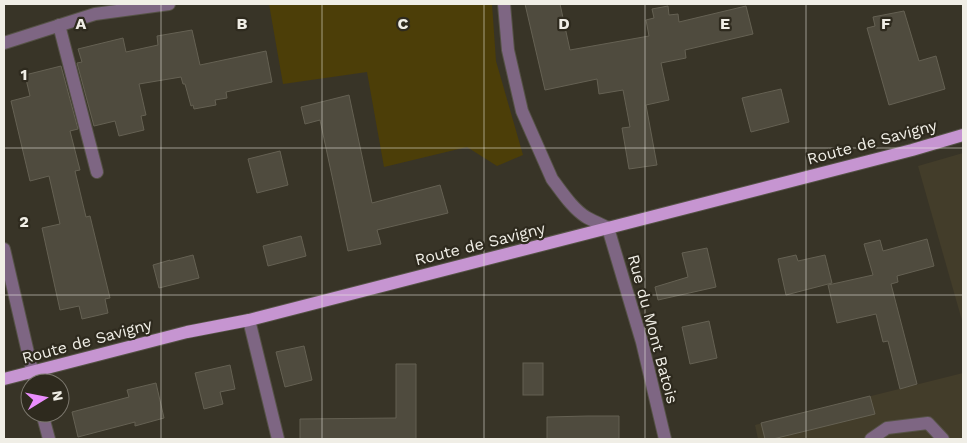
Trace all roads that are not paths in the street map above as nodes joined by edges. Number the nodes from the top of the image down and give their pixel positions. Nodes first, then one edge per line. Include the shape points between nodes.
1 (169, 4) edge
2 (504, 4) edge
3 (94, 9) edge
4 (59, 26) junction
5 (4, 43) edge
6 (963, 134) edge
7 (97, 172) dead end
8 (608, 228) junction
9 (4, 249) edge
10 (250, 320) junction
11 (33, 373) edge
12 (48, 373) edge
13 (20, 378) edge
14 (4, 379) edge
15 (45, 423) edge
16 (49, 439) edge
17 (278, 439) edge
18 (665, 439) edge
19 (871, 439) edge
20 (943, 439) edge

1 - 3 street
2 - 8 street via 508,50 522,111 552,179 586,217
3 - 4 street
4 - 5 street
4 - 7 street
6 - 8 main road, Route de Savigny
8 - 10 main road, Route de Savigny
8 - 18 street, Rue du Mont Batois via 642,342
9 - 11 street
10 - 12 main road, Route de Savigny via 187,332
10 - 17 street
13 - 14 main road, Route de Savigny
15 - 16 street
19 - 20 street via 887,428 928,423

